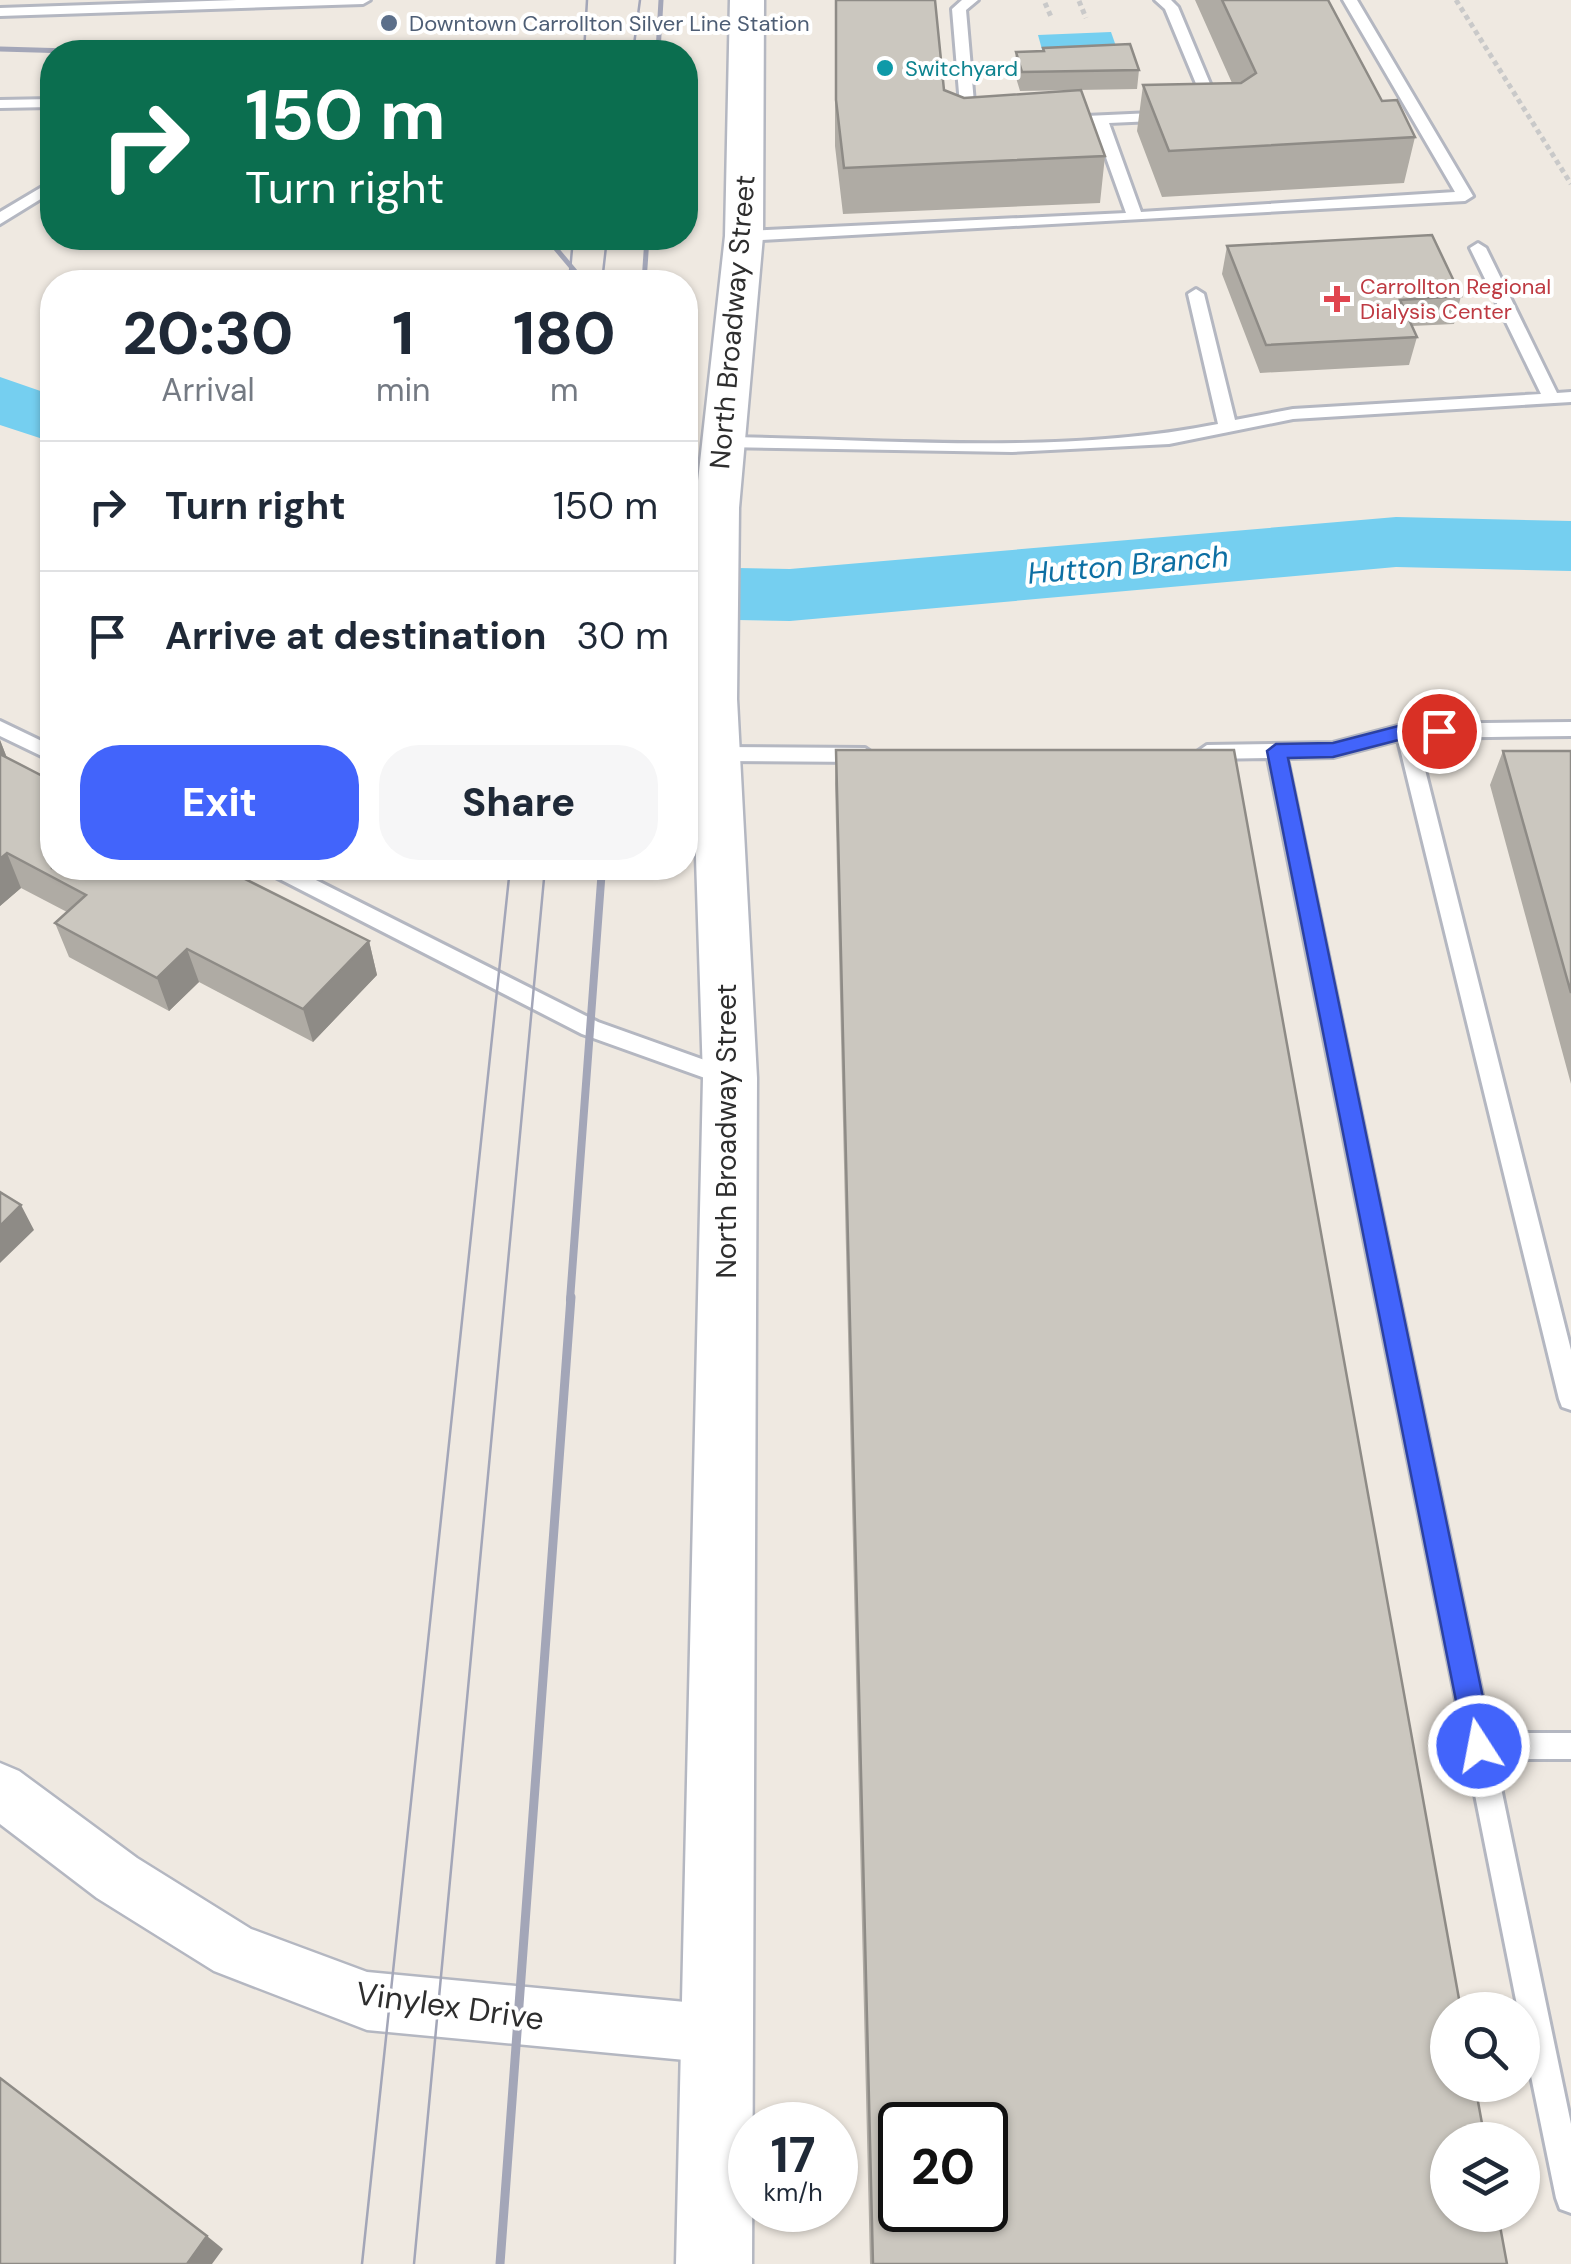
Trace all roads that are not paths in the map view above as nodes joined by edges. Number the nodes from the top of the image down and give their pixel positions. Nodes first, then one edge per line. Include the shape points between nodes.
1 (363, 0) edge
2 (748, 0) edge
3 (970, 0) edge
4 (1162, 0) edge
5 (1350, 0) edge
6 (110, 4) edge
7 (0, 12) edge
8 (40, 103) edge
9 (0, 104) edge
10 (1100, 120) junction
11 (1040, 121) edge
12 (1001, 122) edge
13 (40, 194) edge
14 (1134, 217) junction
15 (0, 219) edge
16 (744, 236) junction
17 (1478, 248) dead end
18 (1196, 294) dead end
19 (1571, 397) edge
20 (1551, 398) junction
21 (1228, 428) junction
22 (724, 442) junction
23 (716, 726) junction
24 (0, 728) edge
25 (1571, 729) edge
26 (1406, 731) junction
27 (40, 748) edge
28 (1276, 751) junction
29 (1183, 753) edge
30 (894, 755) edge
31 (299, 880) edge
32 (730, 1078) junction
33 (1571, 1399) edge
34 (1479, 1746) junction
35 (1571, 1746) edge
36 (0, 1790) edge
37 (717, 2034) junction
38 (1571, 2198) edge
39 (714, 2264) edge

1 - 6 lane
2 - 16 street, North Broadway Street
3 - 12 lane via 959,10 966,105
4 - 10 lane via 1171,7 1205,96 1176,116
5 - 14 lane via 1465,196
6 - 7 lane
8 - 9 lane
10 - 11 lane
10 - 14 lane
13 - 15 lane
14 - 16 lane
16 - 22 street, North Broadway Street
17 - 20 lane
18 - 21 lane
19 - 20 lane
20 - 21 lane via 1293,414
21 - 22 lane via 1169,439 1012,447
22 - 23 street, North Broadway Street via 717,508
23 - 30 lane
23 - 32 street, North Broadway Street
24 - 27 lane
25 - 26 lane
26 - 28 lane via 1333,750
26 - 33 lane
28 - 29 lane
28 - 34 lane
31 - 32 lane via 590,1028
32 - 37 street, North Broadway Street
34 - 35 lane
34 - 38 lane
36 - 37 street, Vinylex Drive via 116,1878 234,1951 367,2001
37 - 39 street, North Broadway Street

